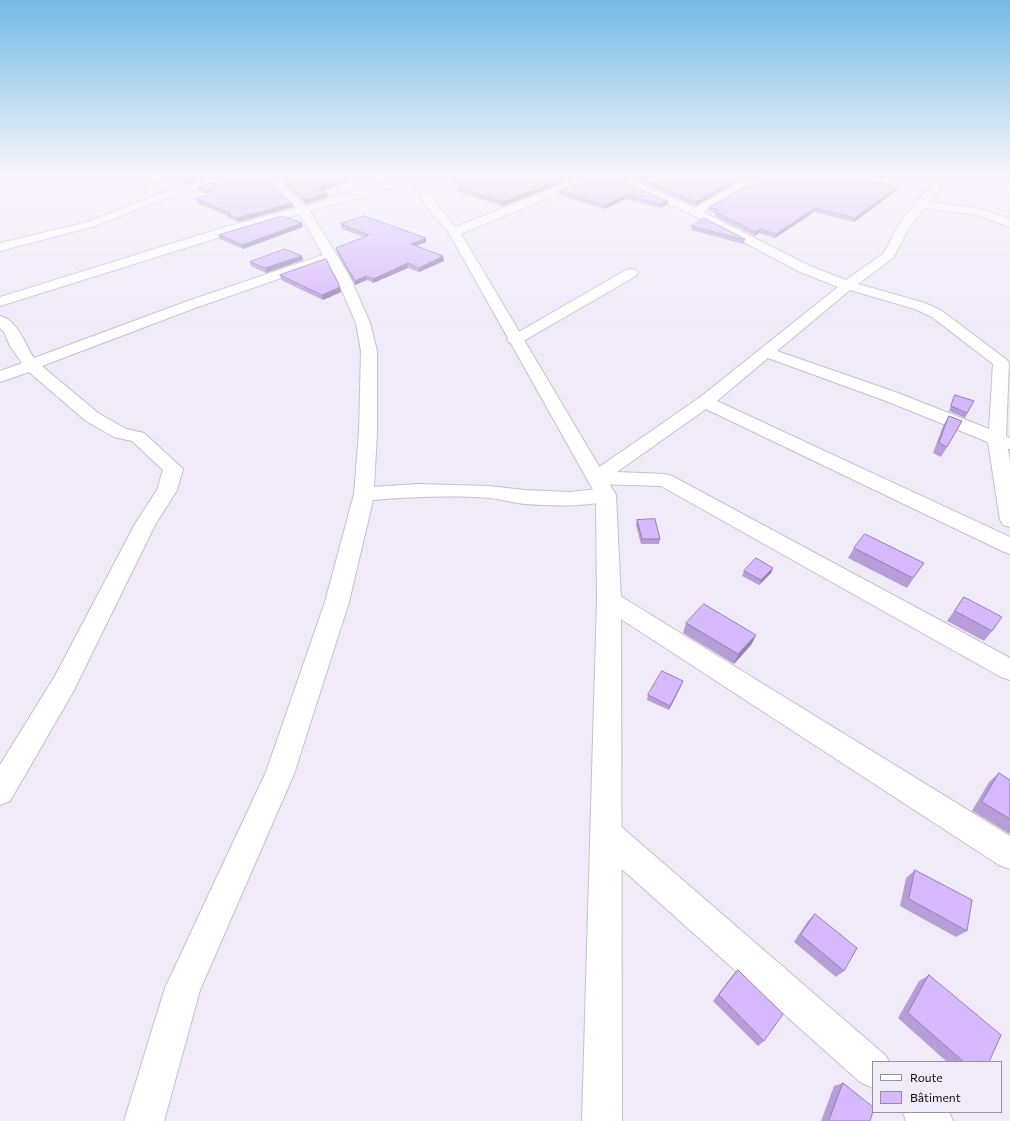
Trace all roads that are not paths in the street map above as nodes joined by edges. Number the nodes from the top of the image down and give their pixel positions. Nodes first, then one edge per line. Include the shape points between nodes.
1 (82, 226) edge
2 (242, 226) edge
3 (313, 226) edge
4 (449, 226) edge
5 (468, 226) edge
6 (724, 226) edge
7 (904, 226) edge
8 (454, 232) junction
9 (0, 247) edge
10 (330, 257) junction
11 (632, 273) dead end
12 (847, 286) junction
13 (0, 302) edge
14 (0, 320) edge
15 (515, 340) junction
16 (1010, 348) edge
17 (765, 352) junction
18 (992, 355) junction
19 (31, 365) junction
20 (0, 376) edge
21 (705, 402) junction
22 (1003, 442) edge
23 (601, 486) junction
24 (364, 494) junction
25 (1010, 520) edge
26 (1010, 546) edge
27 (609, 600) junction
28 (1010, 670) edge
29 (0, 791) edge
30 (607, 835) junction
31 (1010, 854) edge
32 (872, 1068) edge
33 (923, 1113) edge
34 (144, 1121) edge
35 (602, 1121) edge
36 (932, 1121) edge

1 - 9 street
2 - 13 street
3 - 10 street
4 - 8 street
5 - 8 street
6 - 12 street via 805,270
7 - 12 street via 889,255
8 - 15 street
10 - 19 street via 190,305
10 - 24 street via 344,277 353,298 363,323 369,351
11 - 15 street
12 - 17 street
12 - 18 street via 920,306 937,314
14 - 19 street via 11,330
15 - 23 street
16 - 18 street
17 - 21 street
17 - 22 street via 892,397
18 - 22 street via 1001,363
19 - 20 street
19 - 29 street via 92,418 120,433 138,437 173,469 167,490 145,524 64,684
21 - 23 street
21 - 26 street
22 - 25 street
23 - 24 street via 570,499 524,497 490,492 417,490
23 - 27 street
23 - 28 street via 665,480
24 - 34 street via 337,602 280,774 183,988
27 - 30 street
27 - 31 street
30 - 32 street
30 - 35 street
33 - 36 street

